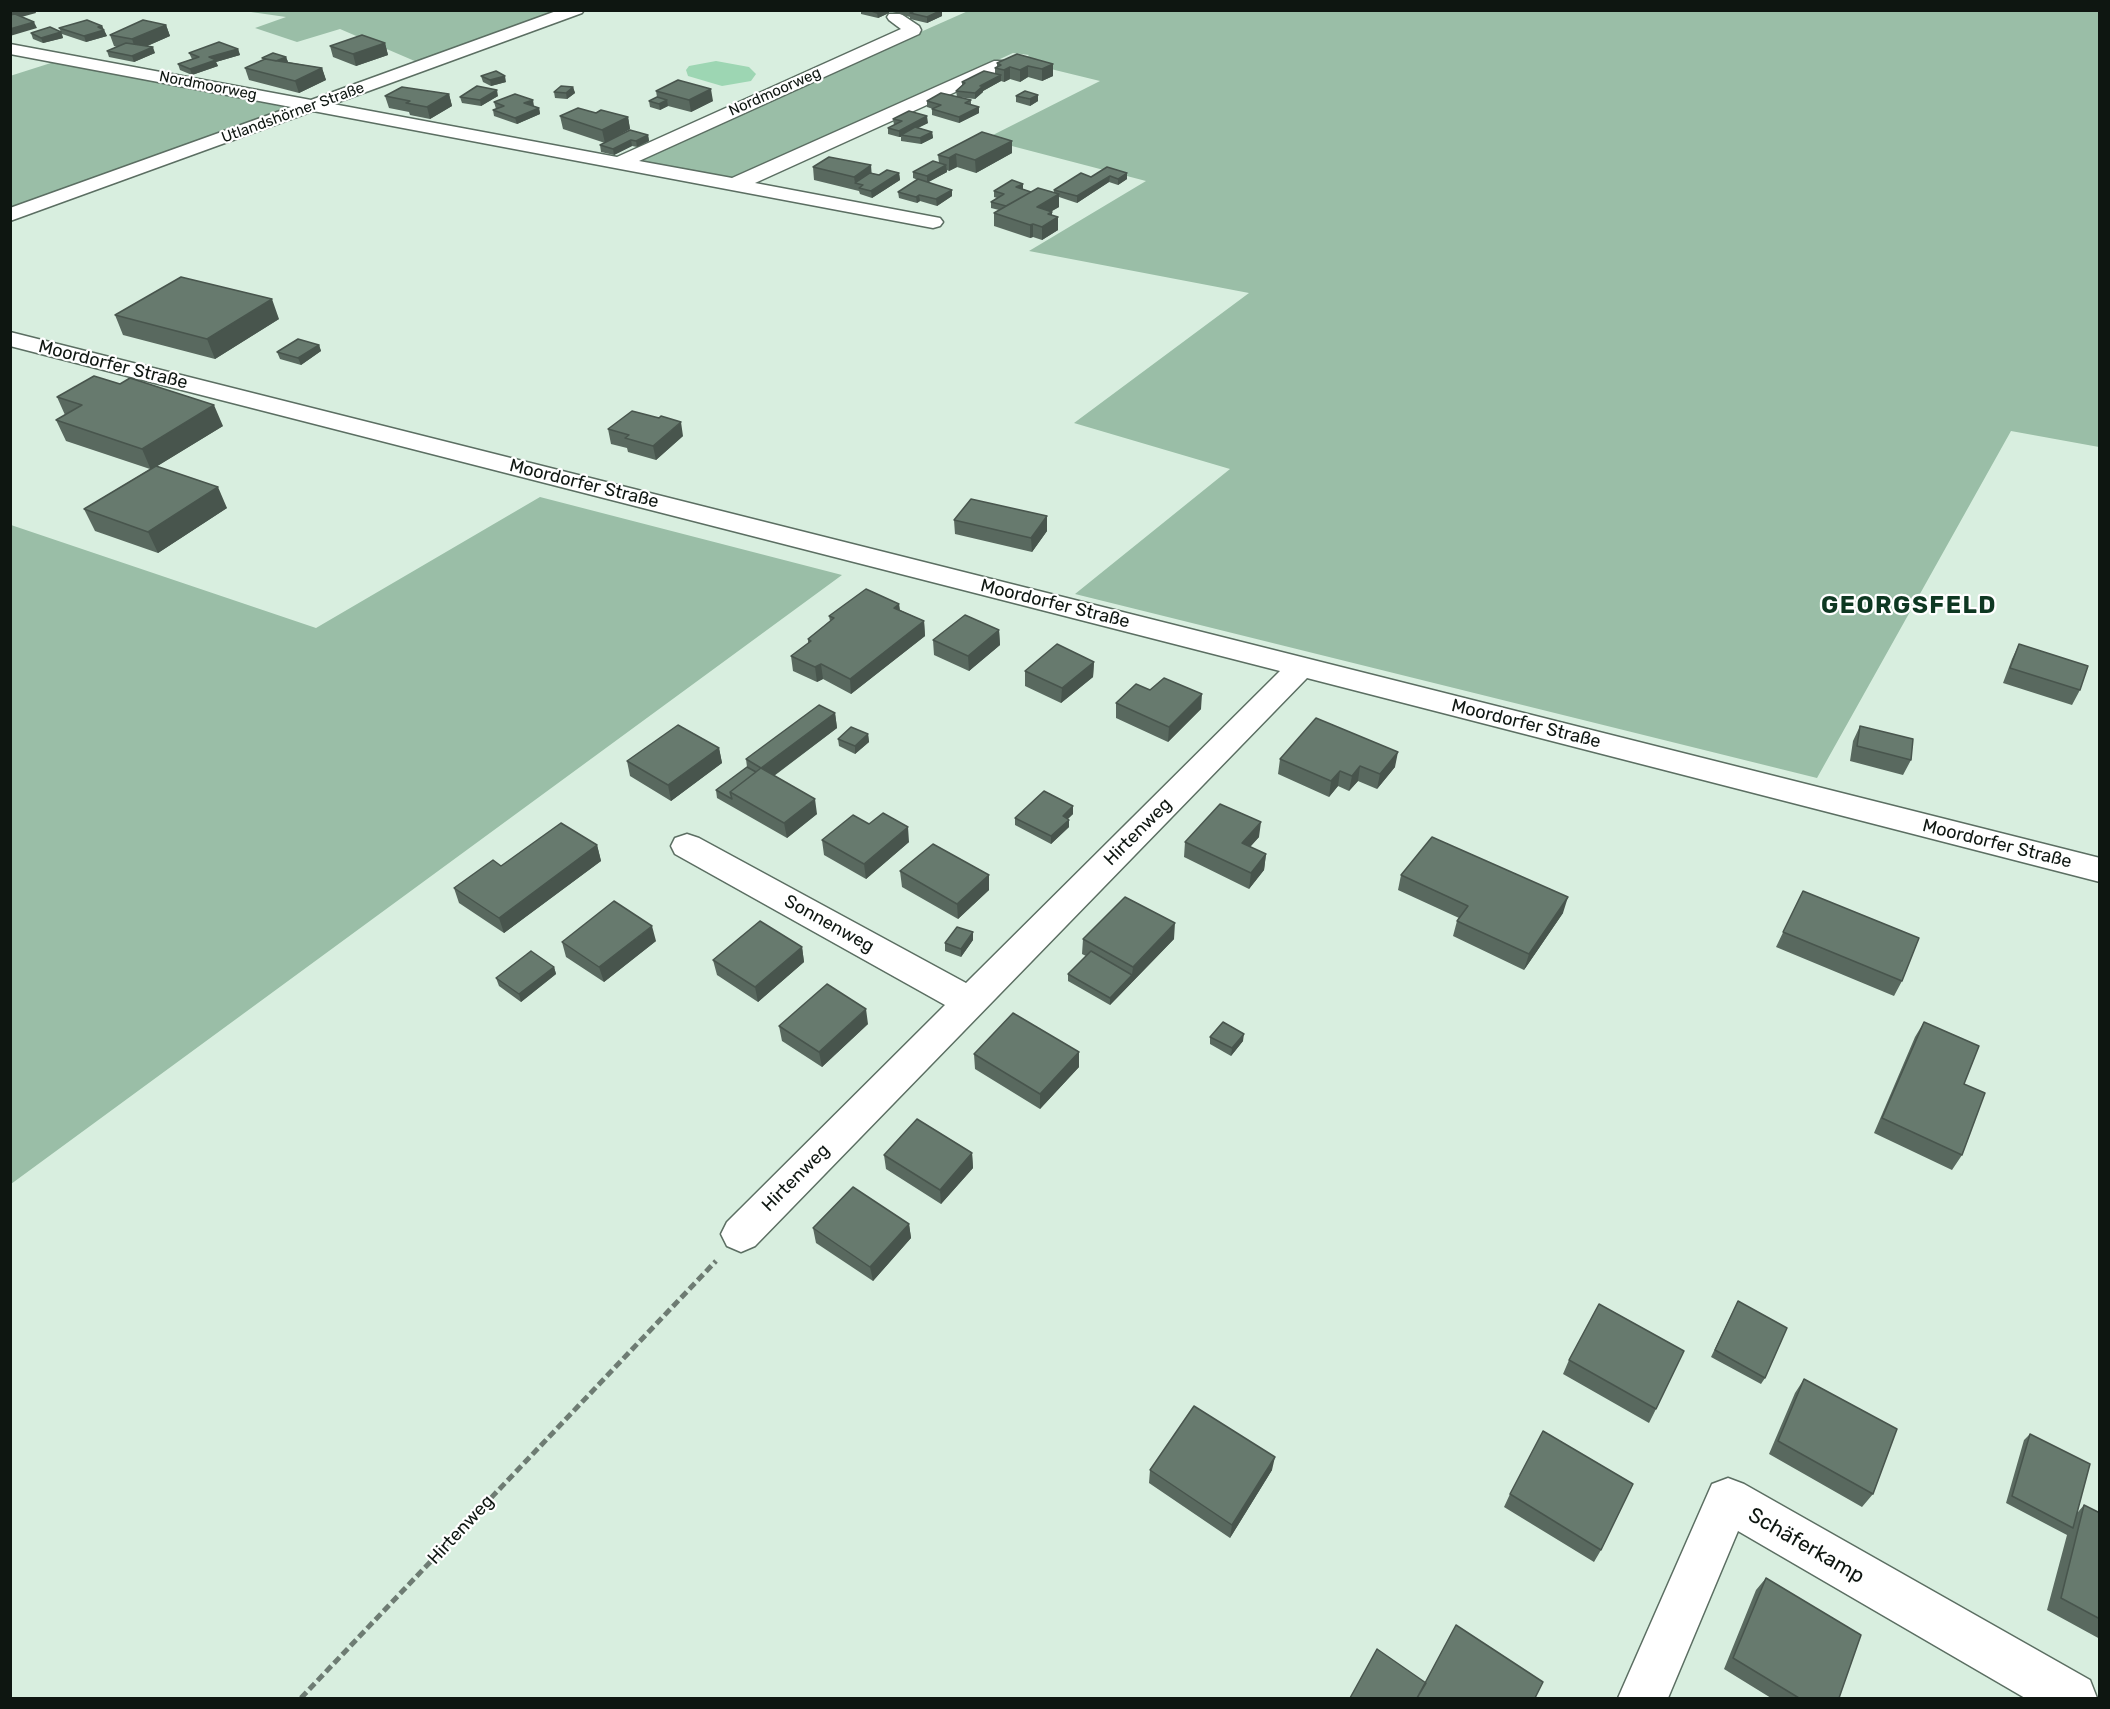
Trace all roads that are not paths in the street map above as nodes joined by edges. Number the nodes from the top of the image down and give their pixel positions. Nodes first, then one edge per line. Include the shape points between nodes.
1 (576, 10) edge
2 (895, 17) dead end
3 (10, 49) edge
4 (1000, 64) edge
5 (314, 105) junction
6 (617, 164) junction
7 (734, 185) junction
8 (10, 215) edge
9 (933, 222) dead end
10 (10, 339) edge
11 (1301, 667) junction
12 (687, 846) dead end
13 (2100, 870) edge
14 (970, 1002) junction
15 (741, 1234) road end
16 (1643, 1698) edge
17 (2072, 1698) edge

1 - 5 street, Utlandshörner Straße
2 - 6 street, Nordmoorweg via 913,30
3 - 5 street, Nordmoorweg
4 - 7 street
5 - 6 street, Nordmoorweg
5 - 8 street, Utlandshörner Straße
6 - 7 street, Nordmoorweg
7 - 9 street, Nordmoorweg
10 - 11 street, Moordorfer Straße
11 - 13 street, Moordorfer Straße
11 - 14 street, Hirtenweg
12 - 14 street, Sonnenweg
14 - 15 street, Hirtenweg
16 - 17 street, Schäferkamp via 1728,1500

